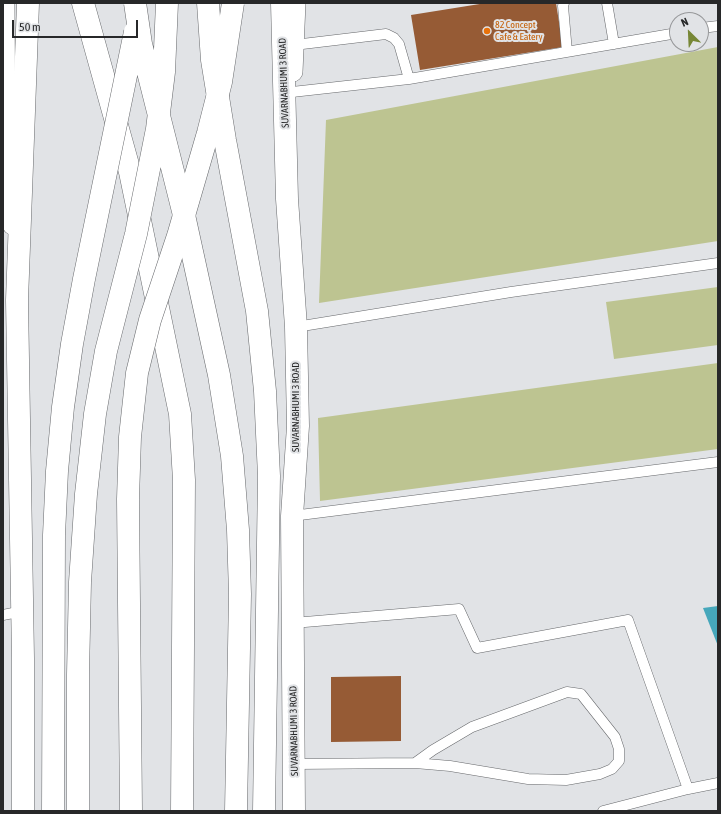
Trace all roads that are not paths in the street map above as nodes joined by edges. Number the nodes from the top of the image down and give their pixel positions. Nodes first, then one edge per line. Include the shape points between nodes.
1 (4, 3) edge
2 (28, 3) edge
3 (83, 3) edge
4 (135, 3) edge
5 (139, 3) edge
6 (167, 3) edge
7 (208, 3) edge
8 (233, 3) edge
9 (282, 3) edge
10 (296, 3) edge
11 (564, 3) edge
12 (607, 3) edge
13 (669, 34) edge
14 (614, 44) junction
15 (294, 45) junction
16 (567, 52) junction
17 (409, 79) junction
18 (292, 92) junction
19 (4, 118) edge
20 (287, 199) junction
21 (718, 263) edge
22 (17, 300) junction
23 (296, 327) junction
24 (718, 462) edge
25 (292, 516) junction
26 (13, 613) edge
27 (293, 623) junction
28 (415, 763) junction
29 (295, 764) junction
30 (718, 783) edge
31 (688, 789) junction
32 (23, 811) edge
33 (53, 811) edge
34 (78, 811) edge
35 (130, 811) edge
36 (182, 811) edge
37 (236, 811) edge
38 (264, 811) edge
39 (294, 811) edge
40 (603, 811) edge

1 - 19 street
2 - 22 main road
3 - 36 main road via 130,172 180,414 184,480
4 - 37 main road, bridge via 141,44 184,215 218,367 232,456 240,594
5 - 33 main road, bridge via 126,81 84,279 63,406 54,535
6 - 34 main road, bridge via 164,72 157,129 136,234 106,351 95,414 86,494 80,582
7 - 38 main road, bridge via 212,60 257,311 265,391 269,476
8 - 35 main road, bridge via 221,82 208,133 150,320 137,373 130,437 128,499
9 - 20 main road, SUVARNABHUMI 3 ROAD
10 - 15 street
11 - 16 lane
12 - 14 lane
13 - 14 lane
14 - 16 lane
15 - 17 lane via 386,34 399,44
15 - 18 street
16 - 17 lane
17 - 18 lane
18 - 20 street
19 - 22 street
20 - 23 main road, SUVARNABHUMI 3 ROAD
21 - 23 lane via 518,291
22 - 26 main road
23 - 25 main road, SUVARNABHUMI 3 ROAD via 298,426
24 - 25 lane
25 - 27 main road, SUVARNABHUMI 3 ROAD
26 - 32 main road
27 - 29 main road, SUVARNABHUMI 3 ROAD
27 - 31 lane via 459,609 477,648 628,620
28 - 28 lane via 528,779 566,780 600,774 612,769 619,761 619,749 615,737 581,694 567,692 472,727
28 - 29 lane
29 - 39 main road, SUVARNABHUMI 3 ROAD
30 - 31 lane
31 - 40 lane

